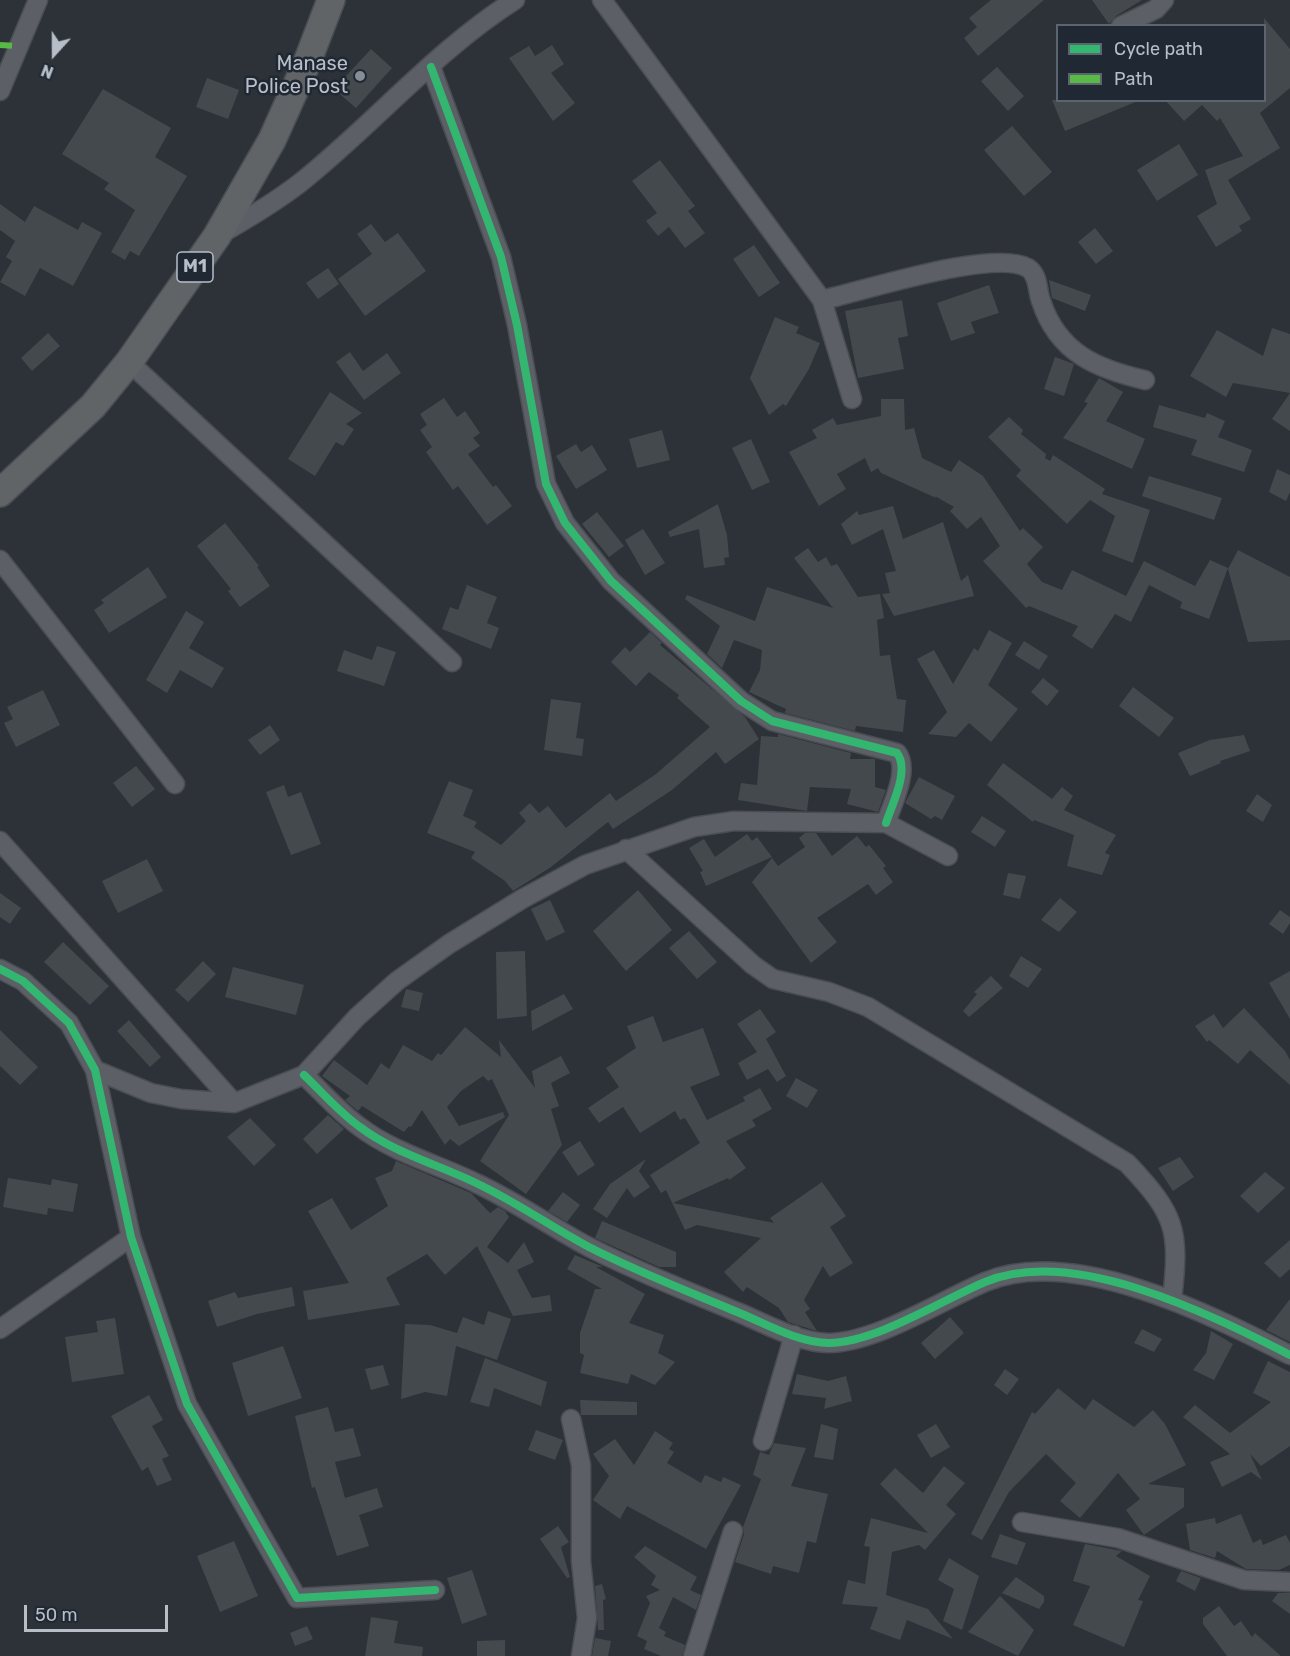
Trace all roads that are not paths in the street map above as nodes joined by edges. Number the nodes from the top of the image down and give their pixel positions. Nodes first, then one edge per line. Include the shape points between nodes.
1 (38, 0) edge
2 (331, 0) edge
3 (515, 0) edge
4 (603, 0) edge
5 (1164, 0) edge
6 (1125, 24) edge
7 (431, 67) junction
8 (0, 91) edge
9 (217, 236) junction
10 (822, 300) junction
11 (129, 362) junction
12 (1145, 380) dead end
13 (852, 399) dead end
14 (0, 493) edge
15 (0, 560) edge
16 (453, 662) dead end
17 (175, 784) dead end
18 (886, 823) junction
19 (0, 841) edge
20 (626, 849) junction
21 (948, 856) dead end
22 (0, 969) edge
23 (95, 1070) junction
24 (304, 1075) junction
25 (234, 1103) junction
26 (131, 1237) junction
27 (1172, 1300) junction
28 (0, 1329) edge
29 (794, 1335) junction
30 (1290, 1355) edge
31 (571, 1419) dead end
32 (763, 1441) dead end
33 (1022, 1522) dead end
34 (733, 1532) dead end
35 (1290, 1581) edge
36 (435, 1590) dead end
37 (581, 1656) edge
38 (693, 1656) edge

1 - 8 street
2 - 9 highway, M1 via 272,140
3 - 7 street
4 - 10 street
5 - 6 street via 1156,9
7 - 9 street via 301,182
7 - 18 street via 501,257 517,324 538,452 546,484 565,523 611,581 741,701 772,721 897,753 902,760 901,772
9 - 11 highway, M1
10 - 12 street via 943,270 1013,264 1028,268 1036,276 1046,314 1068,346 1110,372
10 - 13 street
11 - 14 highway, M1 via 93,406
11 - 16 street
15 - 17 street
18 - 20 street via 734,821 694,827
18 - 21 street
19 - 25 street
20 - 24 street via 585,865 449,944 397,981 357,1017
20 - 27 street via 773,978 868,1007 1127,1163 1158,1196 1174,1229
22 - 23 street via 23,981 69,1023
23 - 25 street via 161,1095
23 - 26 street
24 - 25 street
24 - 29 street via 359,1127 380,1140 479,1184 644,1273
26 - 28 street
26 - 36 street via 187,1404 297,1598
27 - 29 street via 1075,1274 1029,1272 989,1280 854,1341 825,1343
27 - 30 street
29 - 32 street
31 - 37 street via 581,1465 581,1561 587,1618
33 - 35 street via 1118,1538 1244,1580
34 - 38 street

